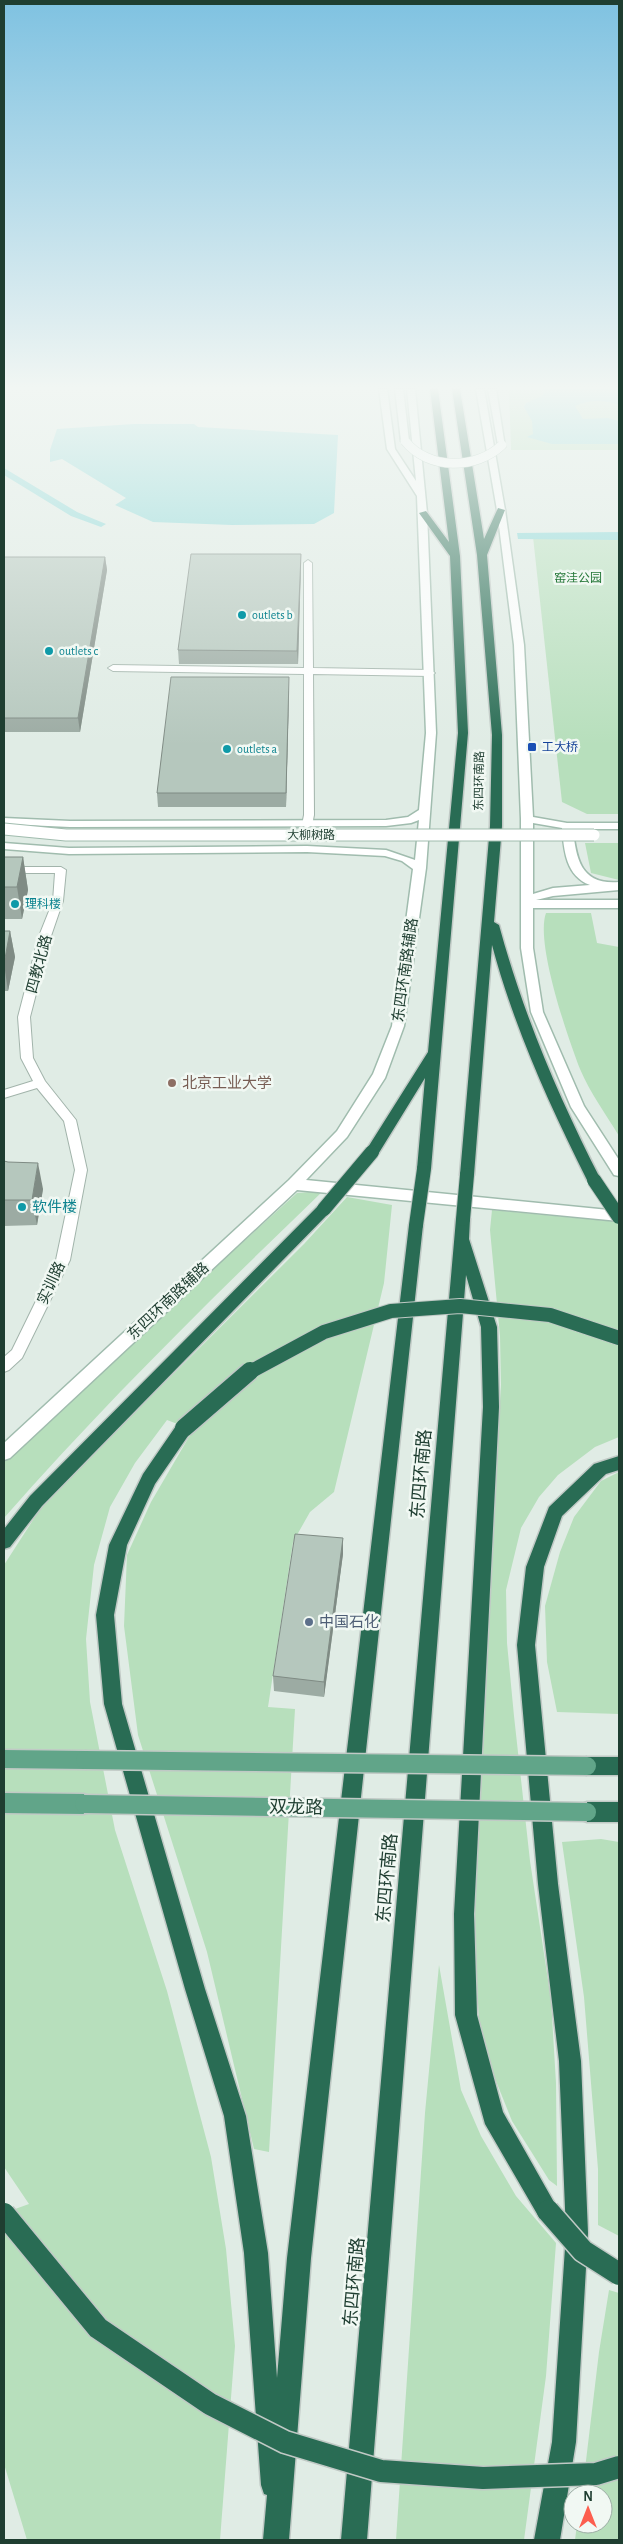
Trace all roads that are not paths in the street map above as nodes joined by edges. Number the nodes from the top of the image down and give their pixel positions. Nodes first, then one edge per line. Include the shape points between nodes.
1 (423, 508) edge
2 (449, 508) edge
3 (475, 508) edge
4 (501, 510) joint
5 (424, 513) junction
6 (482, 555) junction
7 (455, 556) junction
8 (308, 563) dead end
9 (113, 668) dead end
10 (307, 671) junction
11 (430, 673) junction
12 (425, 811) junction
13 (527, 819) junction
14 (4, 821) edge
15 (307, 825) junction
16 (567, 826) junction
17 (619, 826) edge
18 (4, 829) edge
19 (619, 835) edge
20 (4, 846) edge
21 (307, 849) junction
22 (420, 868) junction
23 (4, 870) edge
24 (605, 886) junction
25 (619, 886) edge
26 (527, 901) junction
27 (619, 904) edge
28 (490, 912) junction
29 (434, 1052) junction
30 (40, 1083) junction
31 (4, 1094) edge
32 (619, 1170) edge
33 (294, 1184) junction
34 (619, 1216) edge
35 (462, 1228) junction
36 (619, 1338) edge
37 (4, 1366) edge
38 (4, 1454) edge
39 (619, 1463) edge
40 (4, 1542) edge
41 (4, 1759) edge
42 (587, 1766) joint
43 (619, 1766) edge
44 (4, 1804) edge
45 (593, 1812) junction
46 (619, 1812) edge
47 (619, 1819) edge
48 (4, 2214) edge
49 (619, 2274) edge
50 (619, 2467) edge
51 (276, 2537) edge
52 (354, 2540) edge
53 (547, 2540) edge

1 - 5 main road, 东四环南路辅路
2 - 7 highway, 东四环南路
3 - 6 highway, 东四环南路
4 - 6 highway
4 - 13 main road via 518,645
5 - 7 highway
5 - 11 main road, 东四环南路辅路
6 - 28 highway, 东四环南路 via 497,735 496,826
7 - 29 highway, 东四环南路 via 463,733
8 - 10 street
9 - 10 street
10 - 11 street
10 - 15 street
11 - 12 main road, 东四环南路辅路 via 431,733
12 - 15 main road via 411,820 386,823
12 - 22 main road, 东四环南路辅路
13 - 16 main road
13 - 26 main road
14 - 15 main road
15 - 21 main road via 313,828 313,845
16 - 17 main road
16 - 24 main road via 571,862 576,871 592,883
18 - 19 main road, 大柳树路, bridge via 66,835
20 - 21 main road via 69,851
21 - 22 main road via 386,853 406,859
22 - 33 main road, 东四环南路辅路 via 398,1026 380,1075 342,1134
23 - 30 street, 四教北路 via 61,870 58,902 45,936 24,1016 28,1058
24 - 25 main road
24 - 26 main road via 553,892
26 - 27 main road
26 - 32 main road via 527,948 537,1012 578,1107
28 - 34 highway, bridge via 507,980 529,1045 558,1111 594,1180
28 - 35 highway, 东四环南路, bridge
29 - 40 highway, bridge via 392,1125 324,1209 36,1501
29 - 51 highway, 东四环南路, bridge via 424,1169 299,2258
30 - 31 street
30 - 37 street, 实训路 via 70,1120 81,1170 63,1260 17,1354
33 - 34 main road
33 - 38 main road, 东四环南路辅路
35 - 49 highway, bridge via 489,1327 491,1407 464,1914 466,2015 493,2116 548,2211 583,2251
35 - 52 highway, 东四环南路
36 - 51 highway, bridge via 550,1315 460,1306 391,1312 324,1332 251,1370 184,1428 149,1479 118,1545 105,1615 113,1704 195,1989 236,2116 256,2253
39 - 53 highway via 600,1469 555,1512 535,1567 526,1645 548,1884 570,2061 578,2233 564,2442
41 - 42 main road, bridge
42 - 43 highway
44 - 45 main road, 双龙路, bridge
45 - 46 highway
45 - 47 highway
48 - 50 highway, bridge via 98,2328 210,2404 285,2442 390,2472 483,2478 596,2474

